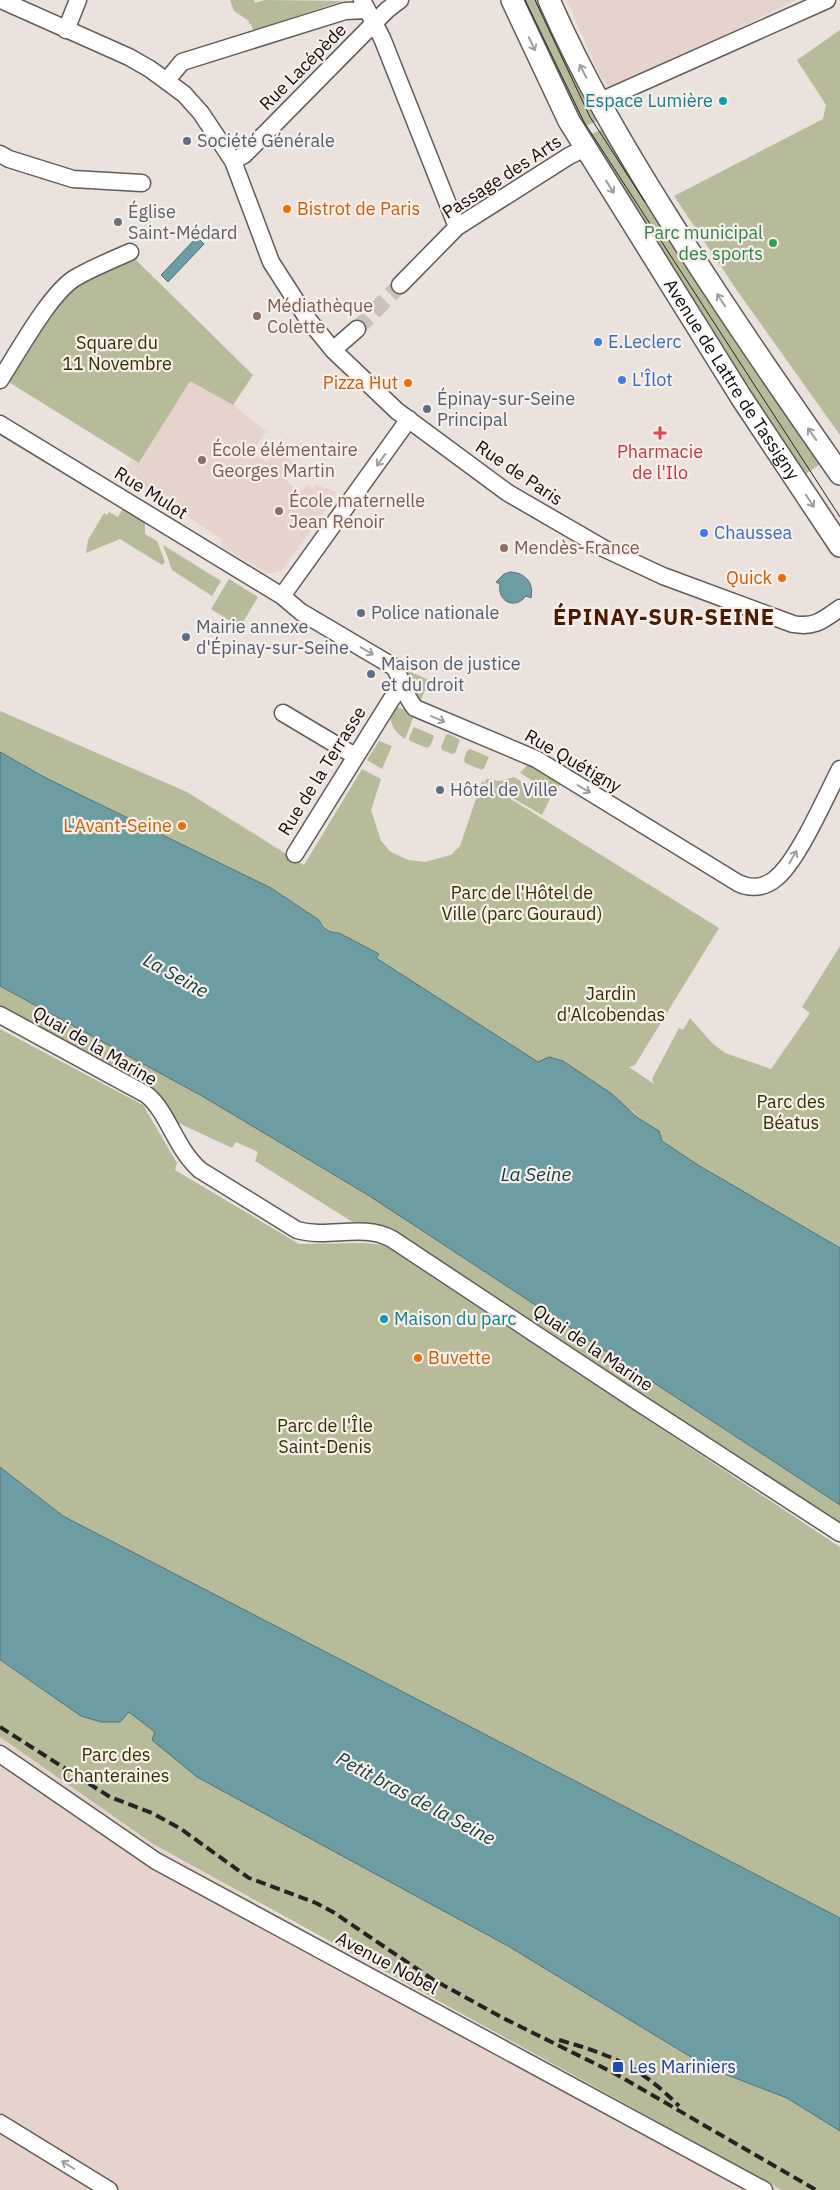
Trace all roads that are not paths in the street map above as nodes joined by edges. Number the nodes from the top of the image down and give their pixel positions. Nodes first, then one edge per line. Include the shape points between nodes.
1 (1, 0) edge
2 (78, 0) edge
3 (400, 0) edge
4 (512, 0) edge
5 (549, 0) edge
6 (827, 0) edge
7 (368, 11) edge
8 (66, 30) junction
9 (167, 80) junction
10 (598, 102) junction
11 (586, 148) junction
12 (233, 161) junction
13 (3, 162) edge
14 (142, 183) dead end
15 (457, 227) junction
16 (130, 252) dead end
17 (400, 285) tunnel mouth
18 (357, 329) tunnel mouth
19 (333, 350) junction
20 (0, 380) edge
21 (409, 419) junction
22 (0, 424) edge
23 (840, 474) edge
24 (840, 546) edge
25 (282, 596) junction
26 (840, 608) edge
27 (404, 688) junction
28 (283, 713) dead end
29 (355, 756) junction
30 (840, 769) edge
31 (295, 854) dead end
32 (0, 1015) edge
33 (840, 1533) edge
34 (0, 1754) edge
35 (0, 2123) edge
36 (109, 2190) edge
37 (764, 2190) edge

1 - 8 street, Rue de Paris
2 - 8 street
3 - 7 street, Rue Lacépède via 387,10
4 -> 11 main road, Avenue de Lattre de Tassigny via 569,121
10 -> 5 main road, Avenue de Lattre de Tassigny
6 - 10 street
7 - 9 street via 345,11 182,62
7 - 12 street, Rue Lacépède via 244,155
7 - 15 street
8 - 9 street, Rue de Paris via 129,57
9 - 12 street, Rue de Paris via 200,113
23 -> 10 main road, Avenue de Lattre de Tassigny via 694,260
11 - 15 street, Passage des Arts
11 -> 24 main road, Avenue de Lattre de Tassigny via 741,397
12 - 19 street, Rue de Paris via 271,262 307,318
13 - 14 street via 73,179
15 - 17 street, Passage des Arts
16 - 20 street via 74,279 64,288 50,303
18 - 19 street
19 - 21 street, Rue de Paris
21 -> 25 street
21 - 26 street, Rue de Paris via 508,494 603,548 663,576 807,627
22 - 25 street, Rue Mulot
25 -> 27 street, Rue Quétigny via 302,612 394,667
27 - 29 street, Rue de la Terrasse via 390,700
27 -> 30 street, Rue Quétigny via 415,708 536,759 738,884 757,887 774,880 791,862
28 - 29 street
29 - 31 street, Rue de la Terrasse
32 - 33 street, Quai de la Marine via 147,1095 157,1106 183,1152 200,1170 297,1230 315,1234 375,1232 392,1239
34 - 37 street, Avenue Nobel via 156,1861
36 -> 35 street

